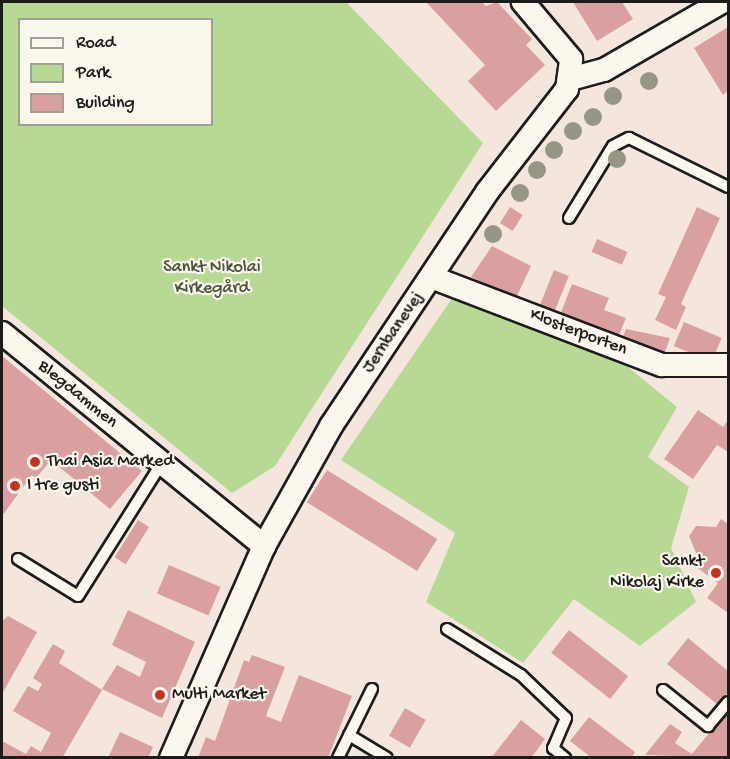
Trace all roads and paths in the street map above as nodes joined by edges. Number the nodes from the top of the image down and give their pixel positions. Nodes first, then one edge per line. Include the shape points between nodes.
1 (523, 2) edge
2 (722, 2) edge
3 (570, 79) junction
4 (729, 187) edge
5 (569, 218) dead end
6 (431, 277) junction
7 (2, 333) edge
8 (729, 365) edge
9 (162, 464) junction
10 (264, 546) junction
11 (18, 559) dead end
12 (447, 629) dead end
13 (372, 689) dead end
14 (663, 690) dead end
15 (729, 702) edge
16 (349, 735) junction
17 (171, 758) edge
18 (338, 758) edge
19 (387, 758) edge
20 (565, 758) edge

1 - 3 street via 564,46
2 - 3 street via 604,70
3 - 6 street, Jernbanevej
4 - 5 lane via 629,138 613,146
6 - 8 street, Klosterporten via 662,365
6 - 10 street, Jernbanevej via 332,426
7 - 9 street, Blegdammen
9 - 10 street, Blegdammen
9 - 11 lane via 78,596
10 - 17 street, Jernbanevej
12 - 20 lane via 521,675 566,718 553,748
13 - 16 lane
14 - 15 lane via 708,726
16 - 18 lane
16 - 19 lane

